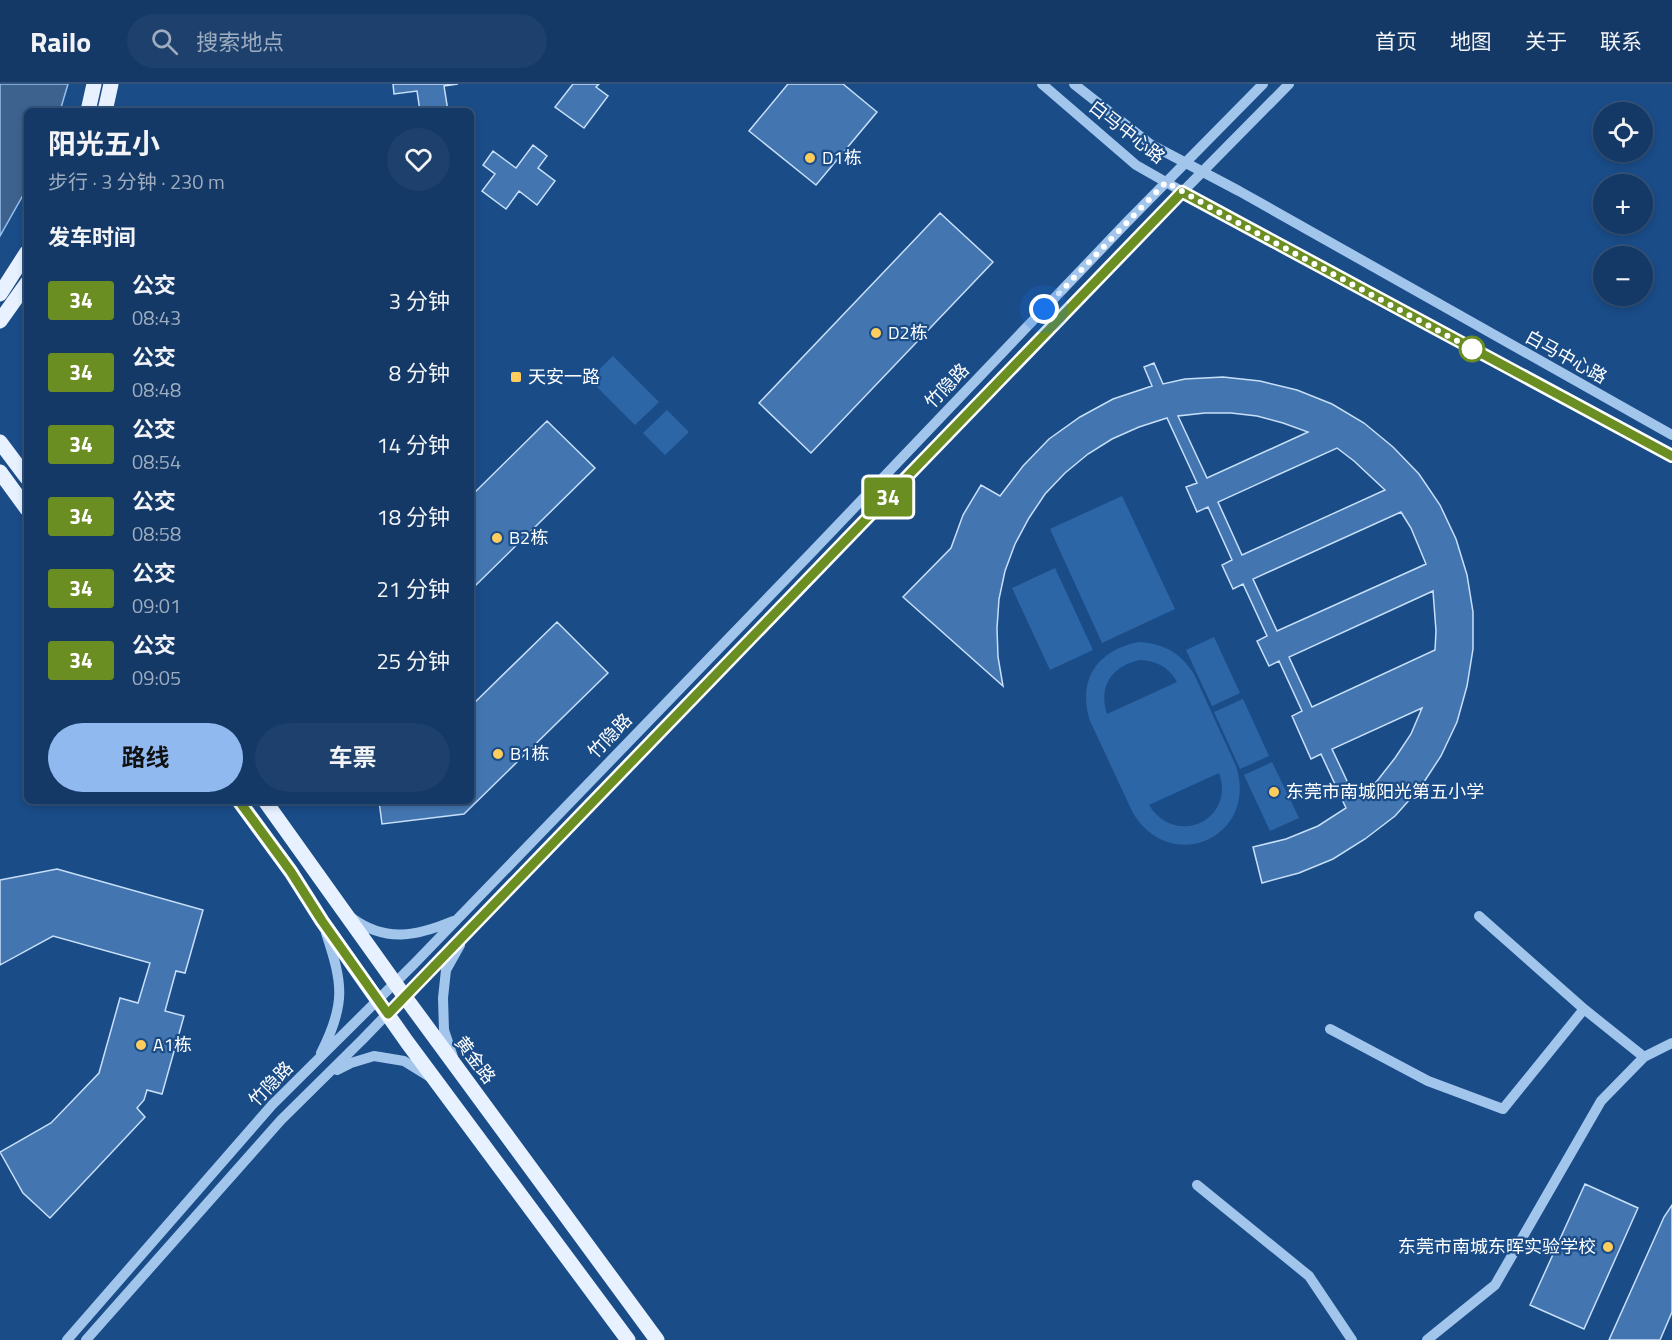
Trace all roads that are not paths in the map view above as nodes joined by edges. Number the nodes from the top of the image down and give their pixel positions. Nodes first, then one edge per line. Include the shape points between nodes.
1 (94, 84) edge
2 (111, 84) edge
3 (1042, 84) edge
4 (1074, 84) edge
5 (1263, 84) edge
6 (1288, 84) edge
7 (89, 108) edge
8 (106, 108) edge
9 (1186, 163) junction
10 (1202, 172) junction
11 (1166, 182) junction
12 (1182, 192) junction
13 (24, 257) edge
14 (24, 287) edge
15 (0, 294) edge
16 (11, 306) junction
17 (0, 321) edge
18 (0, 327) edge
19 (1672, 435) edge
20 (0, 442) edge
21 (1672, 456) edge
22 (0, 472) edge
23 (24, 474) edge
24 (24, 505) edge
25 (241, 804) edge
26 (267, 804) edge
27 (344, 912) junction
28 (1479, 916) dead end
29 (459, 918) junction
30 (322, 921) junction
31 (467, 933) junction
32 (395, 984) junction
33 (405, 997) junction
34 (378, 1001) junction
35 (1584, 1009) junction
36 (388, 1014) junction
37 (1330, 1029) dead end
38 (1672, 1043) edge
39 (1644, 1057) junction
40 (317, 1061) junction
41 (457, 1068) junction
42 (326, 1076) junction
43 (436, 1081) junction
44 (1197, 1185) dead end
45 (67, 1340) edge
46 (86, 1340) edge
47 (628, 1340) edge
48 (657, 1340) edge
49 (1352, 1340) edge
50 (1427, 1340) edge

1 - 7 main road
2 - 8 main road
3 - 11 street, 白马中心路 via 1136,165
4 - 9 street, 白马中心路 via 1150,144
5 - 9 street, 竹隐路
6 - 10 street, 竹隐路
9 - 10 street, 白马中心路
9 - 11 street, 竹隐路
10 - 12 street, 竹隐路
10 - 19 street, 白马中心路
11 - 12 street, 白马中心路
11 - 29 street, 竹隐路
12 - 21 street, 白马中心路
12 - 31 street, 竹隐路
13 - 15 main road
14 - 16 main road
16 - 17 main road
16 - 18 main road
20 - 23 main road
22 - 24 main road
25 - 30 main road
26 - 27 main road, 黄金路
27 - 29 street via 363,926 398,935 428,931
27 - 32 main road, 黄金路
28 - 35 street
29 - 32 street, 竹隐路
30 - 34 main road
30 - 40 street via 336,963 340,996 333,1028
31 - 33 street, 竹隐路
31 - 41 street via 446,970 443,998 444,1030
32 - 33 main road, 黄金路
32 - 34 street, 竹隐路
33 - 36 street, 竹隐路
33 - 41 main road, 黄金路
34 - 36 main road
34 - 40 street, 竹隐路
35 - 37 street via 1503,1109 1428,1081
35 - 39 street
36 - 42 street, 竹隐路
36 - 43 main road
38 - 39 street
39 - 50 street via 1601,1101 1495,1285
40 - 45 street, 竹隐路 via 272,1106
41 - 48 main road, 黄金路
42 - 43 street via 351,1062 374,1056 404,1061
42 - 46 street, 竹隐路 via 281,1120
43 - 47 main road
44 - 49 street via 1309,1276

